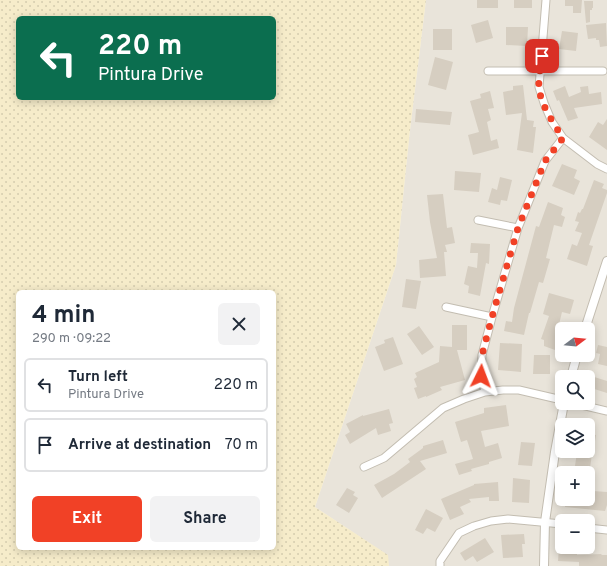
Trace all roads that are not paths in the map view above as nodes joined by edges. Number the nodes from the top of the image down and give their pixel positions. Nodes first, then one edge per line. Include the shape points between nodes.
1 (546, 0) edge
2 (540, 70) junction
3 (603, 70) dead end
4 (488, 71) dead end
5 (563, 138) junction
6 (607, 169) edge
7 (478, 220) dead end
8 (518, 228) junction
9 (607, 261) edge
10 (446, 307) dead end
11 (492, 317) junction
12 (587, 322) edge
13 (485, 392) junction
14 (555, 398) edge
15 (595, 408) edge
16 (563, 410) edge
17 (607, 411) edge
18 (364, 467) dead end
19 (545, 522) junction
20 (555, 523) edge
21 (595, 529) edge
22 (607, 530) edge
23 (440, 566) edge
24 (544, 566) edge

1 - 2 street
2 - 3 street
2 - 4 street
2 - 5 street via 538,87 552,122
5 - 6 street
5 - 8 street via 545,161
7 - 8 street
8 - 11 street
9 - 12 street
10 - 11 street
11 - 13 street via 482,355 481,376
13 - 14 street via 519,390
13 - 18 street via 443,408 384,458
15 - 17 street
16 - 19 street
19 - 20 street
19 - 23 street via 508,519 474,526 459,533 440,561
19 - 24 street
21 - 22 street

